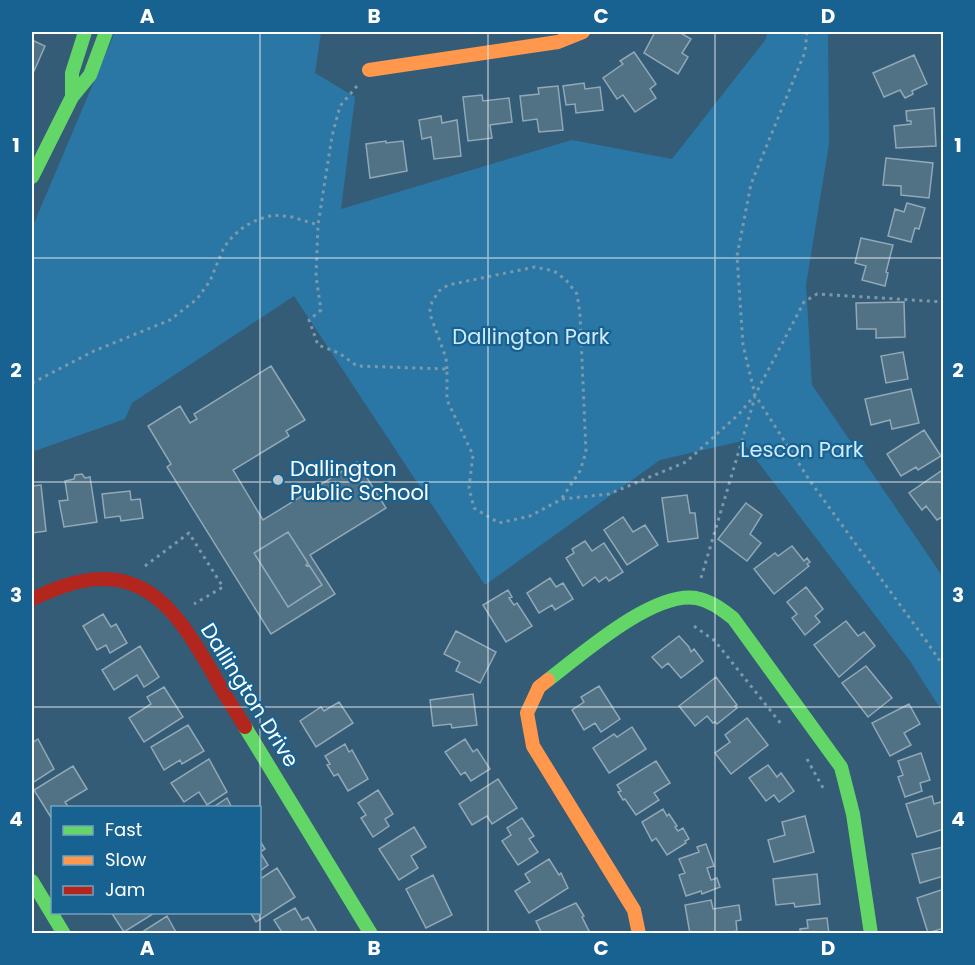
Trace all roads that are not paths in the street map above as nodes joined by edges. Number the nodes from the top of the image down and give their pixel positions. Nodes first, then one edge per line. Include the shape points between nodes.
1 (85, 32) edge
2 (106, 32) edge
3 (583, 32) edge
4 (369, 70) road end
5 (72, 97) junction
6 (32, 177) edge
7 (32, 599) edge
8 (32, 881) edge
9 (51, 912) edge
10 (52, 914) edge
11 (64, 933) edge
12 (371, 933) edge
13 (639, 933) edge
14 (871, 933) edge

1 - 5 street via 72,73
2 - 5 street via 90,75
3 - 4 street via 558,42
5 - 6 street
7 - 12 street, Dallington Drive via 82,579 103,578 126,581 159,599 174,615 233,707
8 - 9 street
10 - 11 street
13 - 14 street via 634,910 533,746 527,712 539,687 614,630 667,600 695,598 714,603 733,618 841,767 853,814

